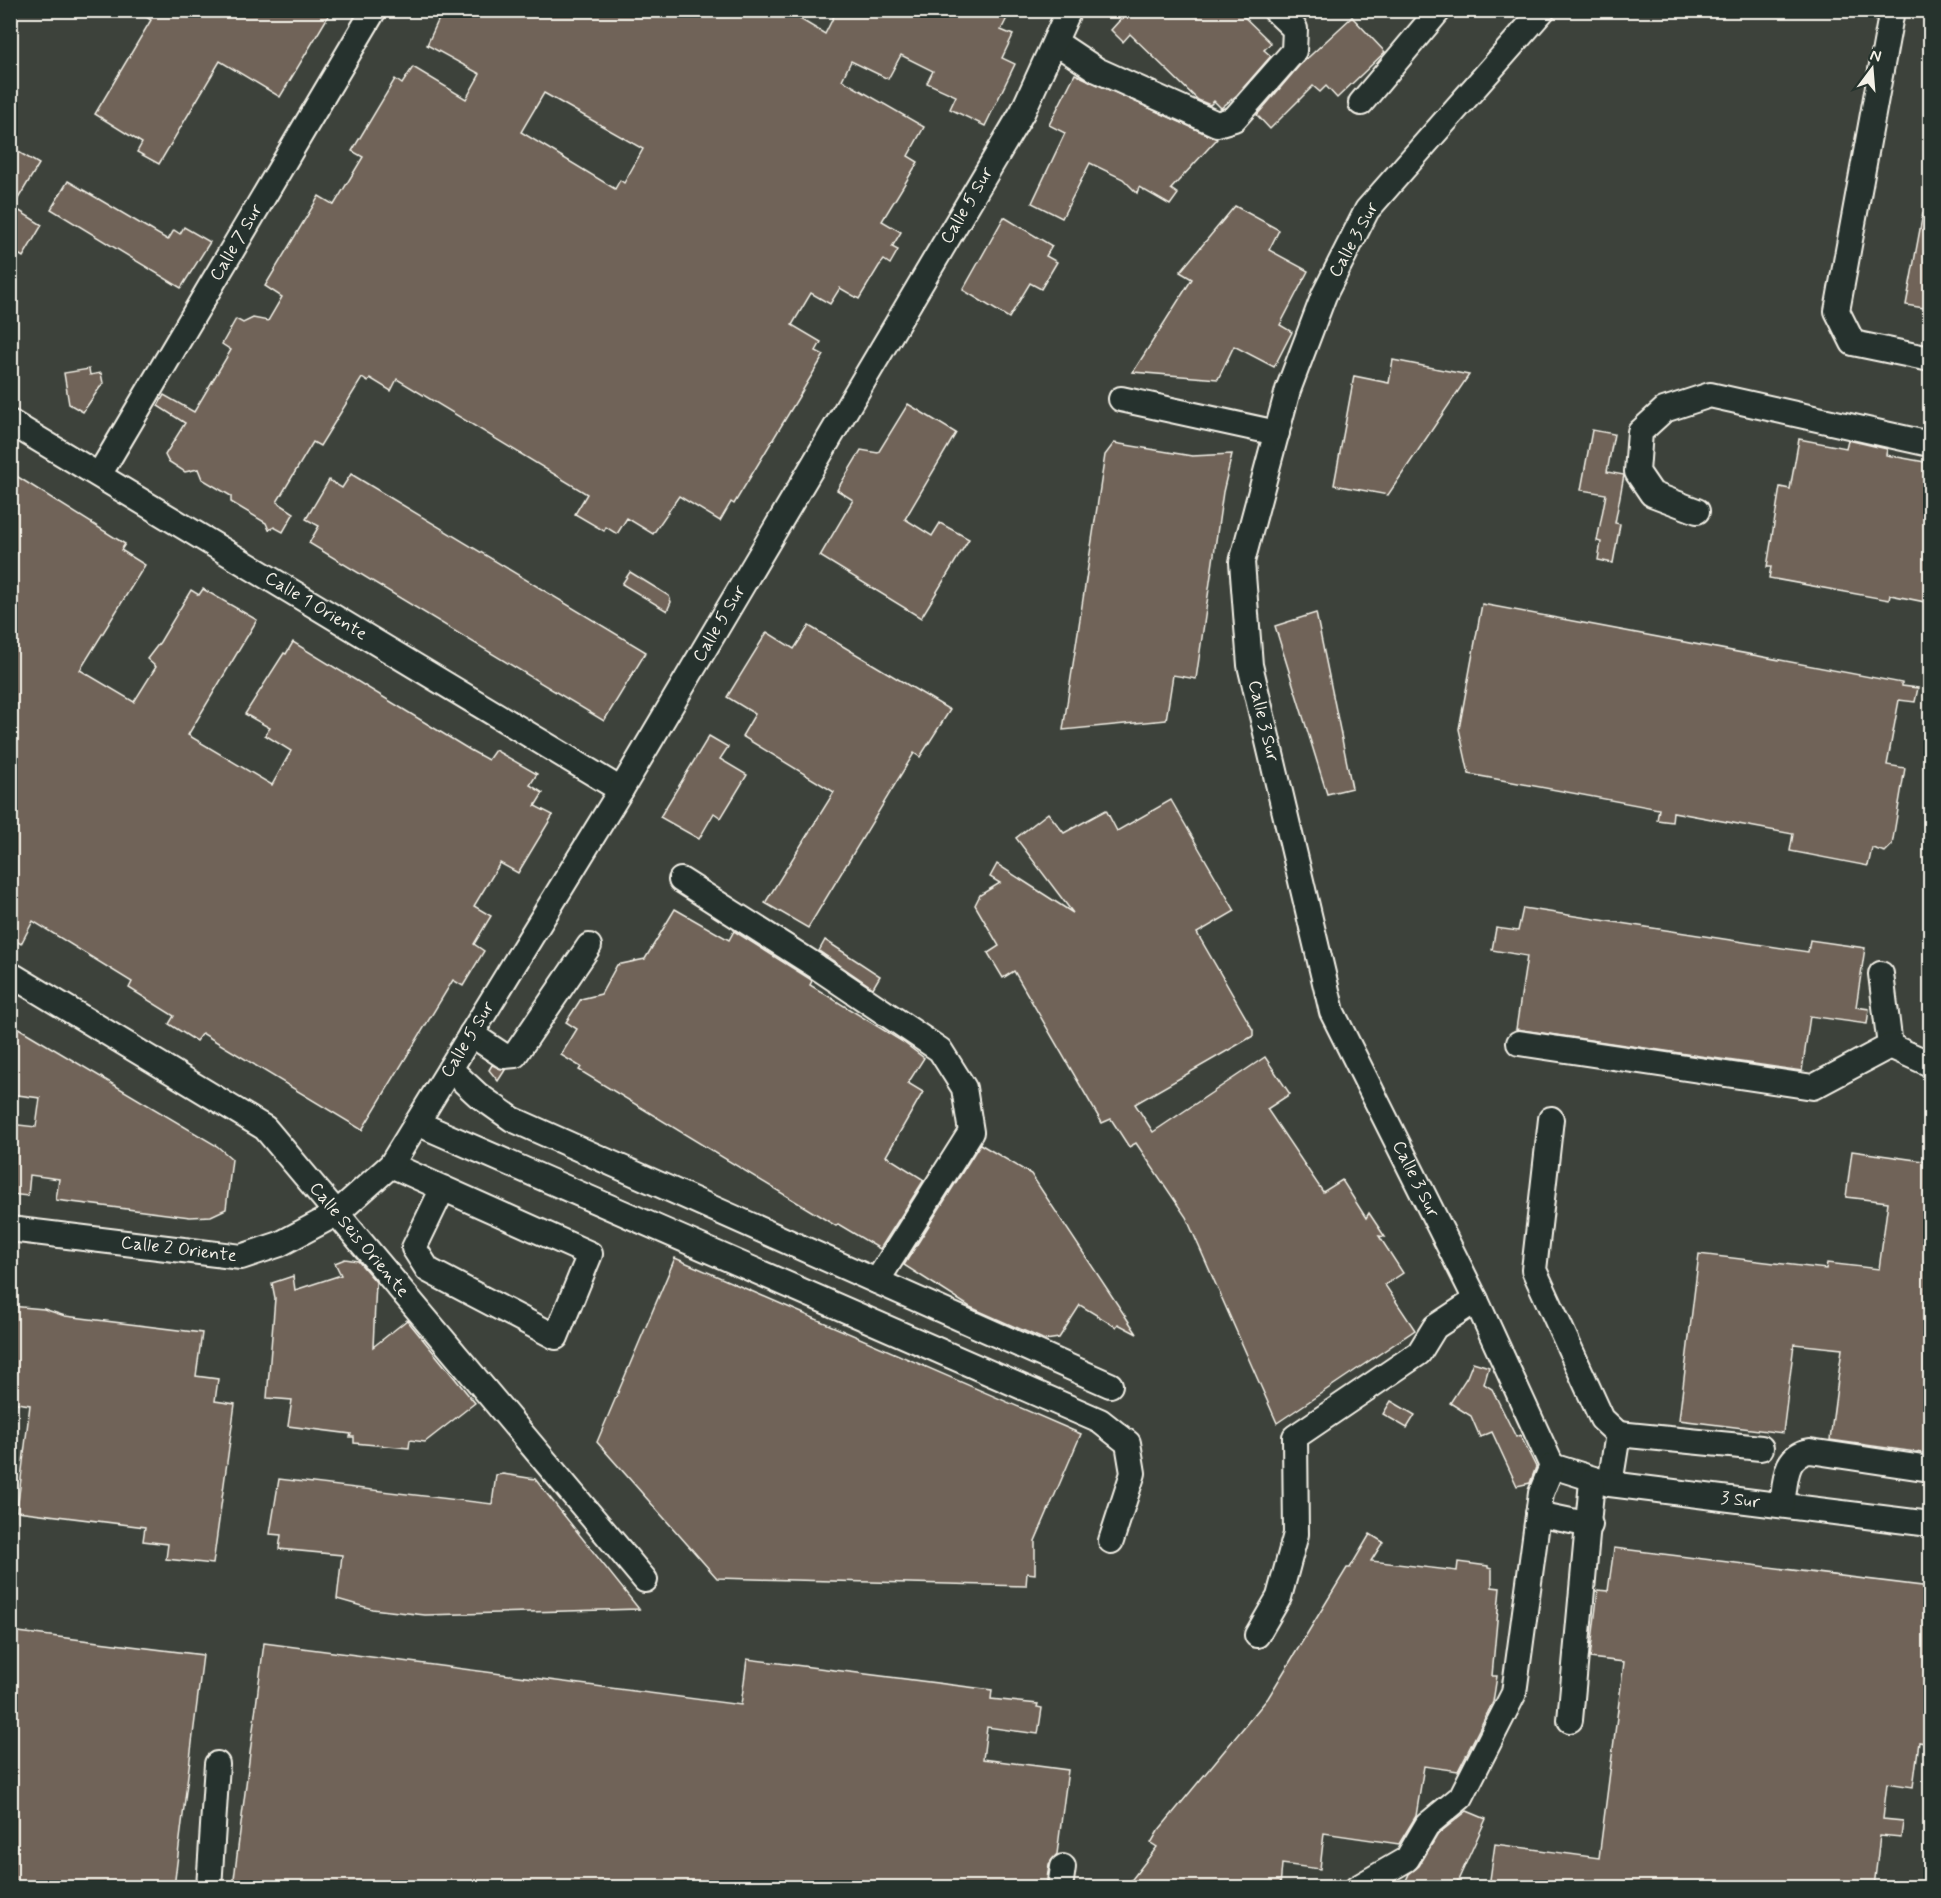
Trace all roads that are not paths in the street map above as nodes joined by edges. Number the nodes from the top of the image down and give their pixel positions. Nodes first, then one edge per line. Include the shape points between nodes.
1 (374, 10) edge
2 (1069, 10) edge
3 (1275, 10) edge
4 (1440, 10) edge
5 (1543, 10) edge
6 (1892, 10) edge
7 (1054, 42) junction
8 (1361, 103) dead end
9 (1930, 359) edge
10 (1121, 399) dead end
11 (10, 422) edge
12 (1277, 433) junction
13 (1930, 444) edge
14 (99, 476) junction
15 (1697, 511) dead end
16 (621, 790) junction
17 (681, 880) dead end
18 (589, 946) dead end
19 (10, 974) edge
20 (1881, 974) dead end
21 (471, 1034) junction
22 (1519, 1044) dead end
23 (1890, 1046) junction
24 (1930, 1064) edge
25 (450, 1069) junction
26 (1551, 1119) dead end
27 (417, 1123) junction
28 (391, 1165) junction
29 (443, 1188) junction
30 (336, 1214) junction
31 (10, 1229) edge
32 (877, 1281) junction
33 (1476, 1300) junction
34 (1110, 1385) dead end
35 (1618, 1434) junction
36 (1761, 1448) dead end
37 (1551, 1466) junction
38 (1930, 1468) edge
39 (1601, 1482) junction
40 (1782, 1505) junction
41 (1538, 1514) junction
42 (1930, 1524) edge
43 (1590, 1525) junction
44 (1111, 1541) dead end
45 (645, 1580) dead end
46 (1257, 1635) dead end
47 (1570, 1720) dead end
48 (217, 1764) dead end
49 (209, 1887) edge
50 (1357, 1887) edge

1 - 14 street, Calle 7 Sur
2 - 7 street, Calle 5 Sur
3 - 7 street via 1295,29 1294,51 1234,119 1217,124 1097,70
4 - 8 street
5 - 12 street, Calle 3 Sur via 1367,210 1324,295 1288,390
6 - 9 street via 1837,311 1853,343
7 - 16 street, Calle 5 Sur via 1023,111
10 - 12 street
11 - 14 street, Calle 1 Oriente
12 - 33 street, Calle 3 Sur via 1242,562 1250,665 1285,820 1332,1012
13 - 15 street via 1710,395 1664,410 1640,432 1637,472 1652,494
14 - 16 street, Calle 1 Oriente
16 - 21 street, Calle 5 Sur
17 - 32 street via 939,1050 964,1088 971,1132
18 - 21 street via 515,1055 504,1056
19 - 30 street, Calle Seis Oriente via 265,1128
20 - 23 street
21 - 25 street, Calle 5 Sur
22 - 23 street via 1813,1087
23 - 24 street
25 - 27 street, Calle 5 Sur
25 - 32 street via 477,1095 512,1119
26 - 35 street via 1534,1270 1602,1419
27 - 28 street, Calle 5 Sur
27 - 44 street via 1100,1421 1128,1443 1133,1473
28 - 29 street
28 - 30 street, Calle 5 Sur
29 - 29 street via 590,1254 556,1337 428,1270 414,1248
30 - 31 street, Calle 2 Oriente via 280,1244 240,1257
30 - 45 street, Calle Seis Oriente
32 - 34 street
33 - 37 street, Calle 3 Sur
33 - 46 street via 1436,1327 1419,1353 1295,1437 1296,1534 1279,1597
35 - 36 street
35 - 39 street
37 - 39 street, 3 Sur
37 - 41 street
38 - 40 street via 1810,1451 1797,1453 1790,1461
39 - 40 street, 3 Sur
39 - 43 street
40 - 42 street, 3 Sur
41 - 43 street
41 - 50 street via 1514,1693 1461,1797 1427,1825 1407,1859
43 - 47 street
48 - 49 street

